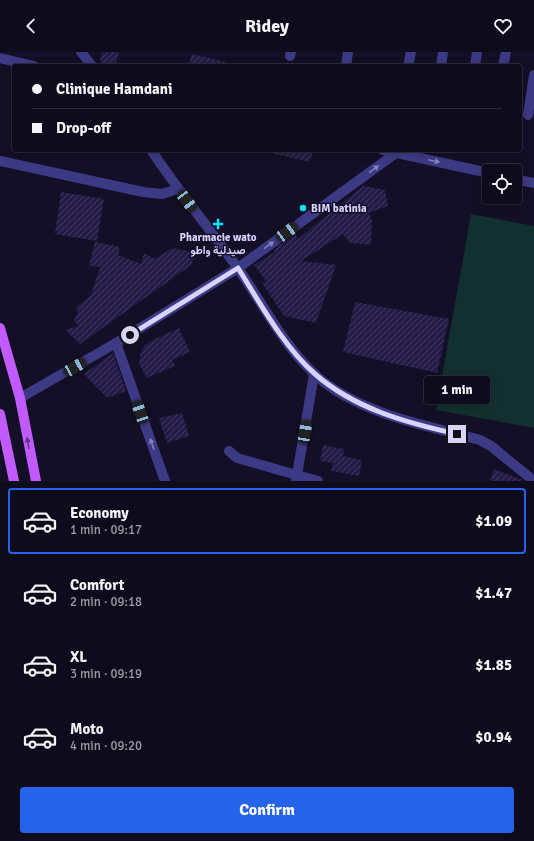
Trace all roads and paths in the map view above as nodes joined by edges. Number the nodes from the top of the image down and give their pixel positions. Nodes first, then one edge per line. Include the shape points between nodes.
1 (81, 52) edge
2 (348, 52) edge
3 (410, 52) edge
4 (443, 52) edge
5 (477, 52) edge
6 (506, 52) edge
7 (0, 58) edge
8 (26, 64) edge
9 (90, 64) edge
10 (346, 64) edge
11 (408, 64) edge
12 (441, 64) edge
13 (475, 64) edge
14 (503, 64) edge
15 (534, 75) edge
16 (528, 115) dead end
17 (152, 152) edge
18 (392, 152) edge
19 (396, 153) junction
20 (0, 160) edge
21 (482, 171) edge
22 (522, 180) edge
23 (534, 183) edge
24 (178, 189) junction
25 (238, 268) junction
26 (0, 328) edge
27 (116, 343) junction
28 (314, 374) junction
29 (20, 398) junction
30 (0, 414) edge
31 (229, 451) dead end
32 (297, 478) edge
33 (14, 481) edge
34 (36, 481) edge
35 (165, 481) edge
36 (318, 481) edge
37 (534, 481) edge

1 - 9 street
2 - 10 street
3 - 11 street
4 - 12 street
5 - 13 street
6 - 14 street
7 - 8 street
15 - 16 street
17 - 24 street
18 - 19 street
19 -> 21 street
25 -> 19 street
20 - 24 street via 143,192 162,194
22 - 23 street
24 - 25 street
25 - 27 street
25 - 28 street via 281,335
26 - 29 main road
27 - 29 street
35 -> 27 street
28 - 32 street
28 - 37 street via 333,389 374,410 406,422 480,440
34 -> 29 main road
30 - 33 main road
31 - 32 street via 237,458
32 - 36 street

